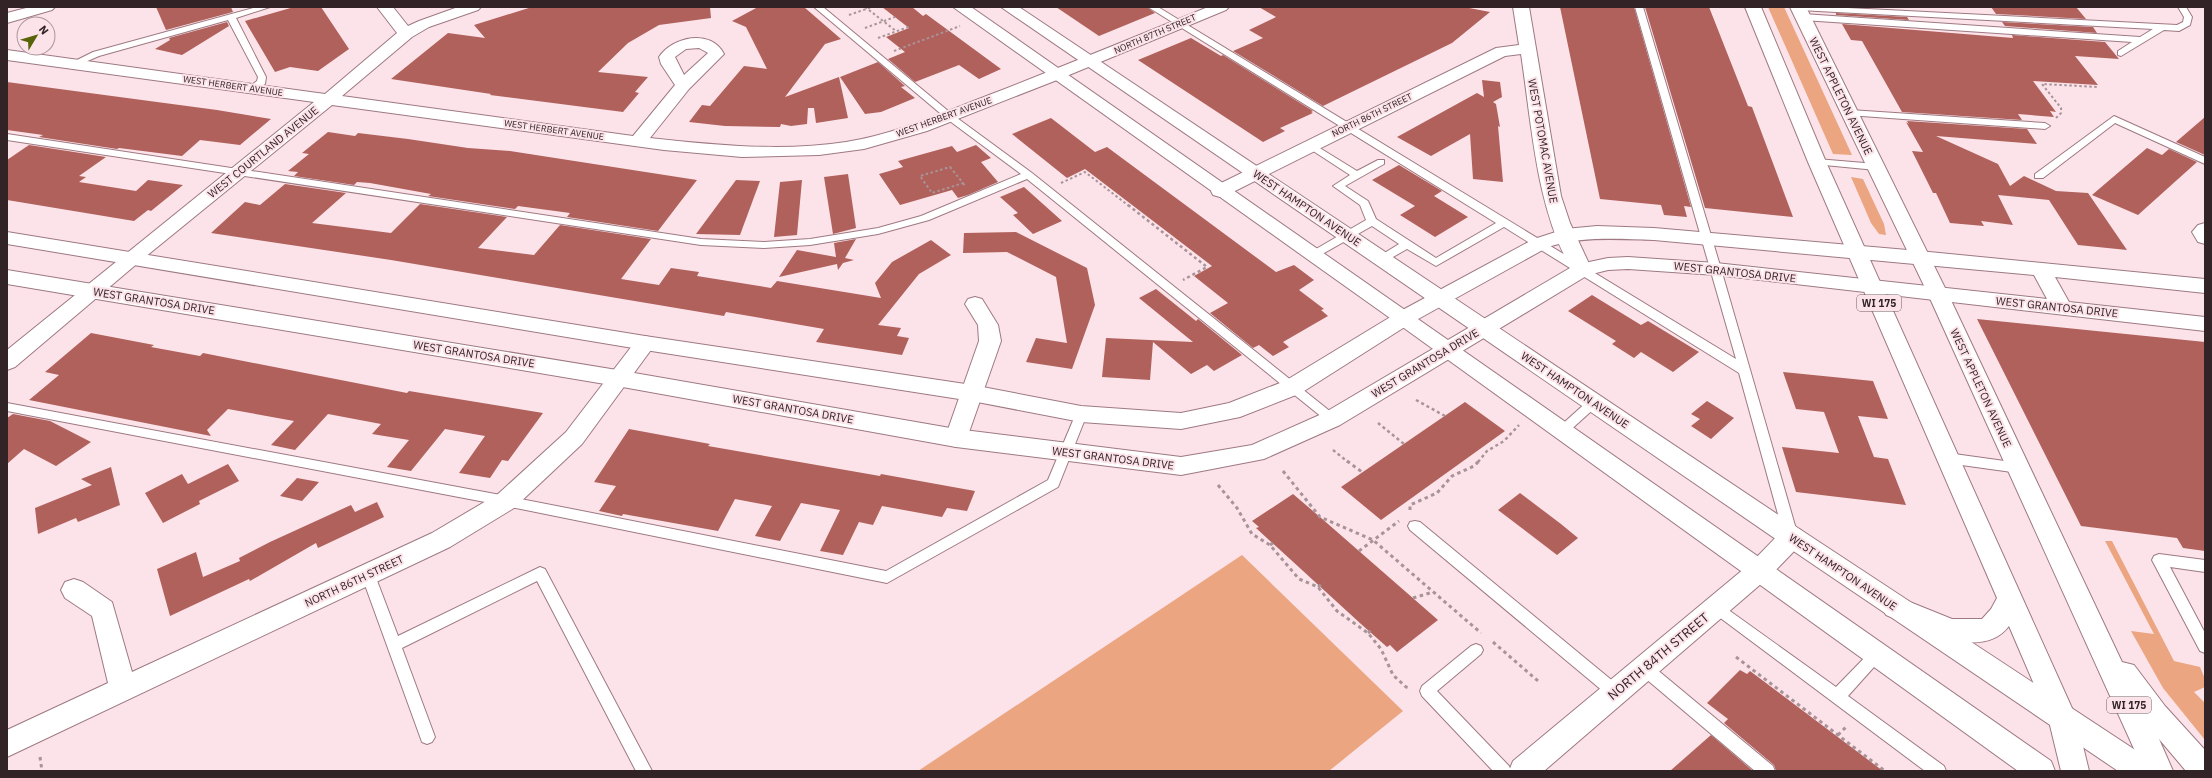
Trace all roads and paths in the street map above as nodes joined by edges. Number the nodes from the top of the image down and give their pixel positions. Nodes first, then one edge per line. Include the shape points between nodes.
1 (47, 7) edge
2 (266, 7) edge
3 (385, 7) edge
4 (473, 7) edge
5 (818, 7) edge
6 (872, 7) edge
7 (960, 7) edge
8 (1009, 7) edge
9 (1152, 7) edge
10 (1221, 7) edge
11 (1521, 7) edge
12 (1639, 7) edge
13 (1753, 7) edge
14 (2182, 7) edge
15 (866, 8) edge
16 (1800, 11) edge
17 (231, 17) junction
18 (895, 17) dead end
19 (7, 18) edge
20 (834, 20) junction
21 (884, 21) junction
22 (1179, 24) junction
23 (911, 26) dead end
24 (2162, 27) junction
25 (954, 28) dead end
26 (897, 32) junction
27 (850, 33) junction
28 (406, 34) junction
29 (2140, 40) junction
30 (863, 44) junction
31 (1526, 48) junction
32 (2121, 53) dead end
33 (7, 55) edge
34 (878, 57) junction
35 (1090, 62) junction
36 (73, 64) junction
37 (1056, 75) junction
38 (683, 85) dead end
39 (2098, 86) dead end
40 (253, 88) junction
41 (329, 99) junction
42 (1850, 114) junction
43 (950, 116) junction
44 (2045, 126) joint
45 (1348, 127) junction
46 (7, 137) edge
47 (638, 142) junction
48 (1310, 145) junction
49 (2205, 161) edge
50 (1381, 162) dead end
51 (1817, 162) junction
52 (1876, 167) junction
53 (238, 172) junction
54 (1255, 172) junction
55 (1028, 175) junction
56 (1357, 175) junction
57 (2039, 176) dead end
58 (963, 183) junction
59 (1046, 189) junction
60 (1220, 191) junction
61 (974, 198) junction
62 (1372, 221) junction
63 (1505, 222) junction
64 (2205, 229) edge
65 (1347, 235) junction
66 (1565, 236) junction
67 (1707, 237) junction
68 (7, 238) edge
69 (2205, 238) edge
70 (1541, 243) junction
71 (1407, 244) junction
72 (1856, 251) junction
73 (1313, 255) junction
74 (1919, 257) junction
75 (132, 258) junction
76 (1382, 259) junction
77 (1716, 269) junction
78 (1582, 270) junction
79 (2041, 270) junction
80 (7, 277) edge
81 (1872, 286) junction
82 (2205, 286) edge
83 (1169, 287) junction
84 (92, 291) junction
85 (1938, 294) junction
86 (1441, 299) junction
87 (975, 304) dead end
88 (2062, 308) junction
89 (1404, 318) junction
90 (2205, 324) edge
91 (1482, 328) junction
92 (645, 343) junction
93 (1447, 350) junction
94 (7, 362) edge
95 (1744, 370) junction
96 (617, 378) junction
97 (1293, 387) junction
98 (972, 393) junction
99 (1416, 400) dead end
100 (1593, 403) junction
101 (7, 407) edge
102 (1081, 414) junction
103 (1445, 416) dead end
104 (1332, 419) junction
105 (1378, 423) dead end
106 (1520, 425) dead end
107 (1562, 431) junction
108 (956, 438) junction
109 (1404, 444) dead end
110 (1333, 450) dead end
111 (1066, 453) junction
112 (1947, 458) junction
113 (2019, 468) junction
114 (1283, 470) dead end
115 (1362, 472) dead end
116 (1218, 485) dead end
117 (506, 501) junction
118 (1410, 519) junction
119 (1792, 538) junction
120 (1373, 540) junction
121 (1276, 541) dead end
122 (1270, 544) junction
123 (1359, 551) dead end
124 (2205, 566) edge
125 (1760, 570) junction
126 (368, 574) junction
127 (1324, 583) dead end
128 (1318, 587) junction
129 (74, 590) dead end
130 (1434, 592) junction
131 (1413, 598) dead end
132 (2010, 598) junction
133 (1716, 606) junction
134 (1895, 607) junction
135 (1373, 629) dead end
136 (1368, 633) junction
137 (1486, 636) dead end
138 (2099, 640) junction
139 (1492, 642) dead end
140 (394, 645) junction
141 (2205, 647) edge
142 (1476, 650) dead end
143 (1877, 654) junction
144 (1736, 657) dead end
145 (1644, 668) junction
146 (1393, 675) dead end
147 (1538, 681) dead end
148 (123, 689) junction
149 (1615, 692) junction
150 (1838, 696) junction
151 (2062, 717) junction
152 (428, 737) dead end
153 (7, 744) edge
154 (40, 757) dead end
155 (42, 771) edge
156 (644, 771) edge
157 (1503, 771) edge
158 (1522, 771) edge
159 (1767, 771) edge
160 (1886, 771) edge
161 (1938, 771) edge
162 (2041, 771) edge
163 (2075, 771) edge
164 (2142, 771) edge
165 (2159, 771) edge
166 (2205, 771) edge

1 - 19 street
2 - 17 lane
3 - 28 street
4 - 28 street, WEST COURTLAND AVENUE via 424,24
5 - 20 lane
6 - 15 path
7 - 37 street
8 - 35 street, WEST HAMPTON AVENUE
9 - 22 lane
10 - 22 street, NORTH 87TH STREET
11 - 31 street, WEST POTOMAC AVENUE
12 - 67 lane
13 - 51 street, WI 175
14 - 24 lane via 2188,16 2187,23 2179,28
15 - 20 path
15 - 21 path
16 - 24 lane
16 - 29 lane
16 - 42 street, WEST APPLETON AVENUE / WI 175
17 - 36 lane via 96,54
17 - 40 lane via 262,76 262,82
18 - 21 path
20 - 27 lane
21 - 26 path
21 - 27 path
22 - 35 street, NORTH 87TH STREET
22 - 45 lane
23 - 26 path
24 - 29 lane
25 - 34 path
26 - 30 path
27 - 30 lane
28 - 41 street, WEST COURTLAND AVENUE
29 - 32 lane
30 - 34 lane
31 - 45 street, NORTH 86TH STREET via 1502,51
31 - 66 street, WEST POTOMAC AVENUE via 1552,196
33 - 36 street, WEST HERBERT AVENUE
34 - 43 lane
35 - 37 street, WEST HERBERT AVENUE
35 - 54 street, WEST HAMPTON AVENUE
36 - 40 street, WEST HERBERT AVENUE
37 - 43 street, WEST HERBERT AVENUE
37 - 60 street
38 - 47 street
39 - 44 path via 2042,84 2061,113
40 - 41 street, WEST HERBERT AVENUE
41 - 47 street, WEST HERBERT AVENUE
41 - 53 street, WEST COURTLAND AVENUE
42 - 44 lane
42 - 52 street, WEST APPLETON AVENUE / WI 175
43 - 47 street, WEST HERBERT AVENUE via 871,142 789,153 742,152
43 - 55 lane
45 - 48 street, NORTH 86TH STREET
45 - 63 lane
46 - 53 lane
48 - 54 street, NORTH 86TH STREET
48 - 56 lane
49 - 57 lane via 2114,120
50 - 56 lane
51 - 52 lane
51 - 72 street, WI 175
52 - 74 street, WEST APPLETON AVENUE / WI 175
53 - 61 lane via 702,242 764,245 810,242 878,231 926,218
53 - 75 street, WEST COURTLAND AVENUE
54 - 60 street, NORTH 86TH STREET
54 - 65 street, WEST HAMPTON AVENUE
55 - 59 lane
55 - 61 lane
56 - 62 lane via 1338,186 1364,203
58 - 58 path via 950,167 920,176 932,193
58 - 61 path
59 - 83 lane
59 - 83 path via 1085,172 1207,267
60 - 73 street
62 - 65 lane
62 - 71 lane
63 - 70 lane
63 - 71 lane via 1436,263
64 - 69 street via 2202,232
65 - 73 lane
65 - 76 street, WEST HAMPTON AVENUE
66 - 67 street via 1619,232
66 - 70 street
66 - 78 street, WEST POTOMAC AVENUE
67 - 72 street
67 - 77 lane
68 - 75 street
70 - 78 lane
70 - 86 street
71 - 76 lane
72 - 74 street
72 - 81 street, WI 175
73 - 89 street
74 - 79 street
74 - 85 street, WEST APPLETON AVENUE / WI 175
75 - 84 street, WEST COURTLAND AVENUE
75 - 92 street
76 - 86 street, WEST HAMPTON AVENUE
77 - 78 street, WEST GRANTOSA DRIVE via 1628,263 1608,264
77 - 81 street, WEST GRANTOSA DRIVE
77 - 95 lane
78 - 91 street, WEST GRANTOSA DRIVE
78 - 95 lane
79 - 82 street
79 - 88 street
80 - 84 street, WEST GRANTOSA DRIVE
81 - 85 street, WEST GRANTOSA DRIVE
81 - 112 street, WI 175
83 - 97 lane
84 - 94 street
84 - 96 street, WEST GRANTOSA DRIVE
85 - 88 street, WEST GRANTOSA DRIVE
85 - 113 street, WEST APPLETON AVENUE / WI 175
86 - 89 street
86 - 91 street, WEST HAMPTON AVENUE
87 - 98 street via 988,325 990,342
88 - 90 street, WEST GRANTOSA DRIVE
89 - 93 street
89 - 97 street
91 - 93 street, WEST GRANTOSA DRIVE
91 - 100 street, WEST HAMPTON AVENUE
92 - 96 street, NORTH 86TH STREET
92 - 98 street
93 - 104 street, WEST GRANTOSA DRIVE
93 - 107 street
95 - 119 lane
96 - 108 street, WEST GRANTOSA DRIVE
96 - 117 street, NORTH 86TH STREET via 574,438
97 - 102 street via 1232,411 1181,421
97 - 104 lane
98 - 102 street
98 - 108 street
99 - 103 path
100 - 107 lane
100 - 119 street, WEST HAMPTON AVENUE
101 - 117 lane
102 - 111 lane
104 - 111 street, WEST GRANTOSA DRIVE via 1256,453 1181,466
105 - 109 path
106 - 118 path via 1504,441 1487,451 1474,466 1452,476 1437,493 1410,506
107 - 125 street
108 - 111 street, WEST GRANTOSA DRIVE
110 - 115 path
111 - 117 lane via 1053,483 887,577
112 - 113 lane
112 - 132 street, WI 175
113 - 138 street, WEST APPLETON AVENUE / WI 175
114 - 120 path via 1320,517
116 - 122 path via 1237,508 1252,534
117 - 126 street, NORTH 86TH STREET via 440,540
118 - 120 path
118 - 149 lane
119 - 125 street, NORTH 84TH STREET
119 - 134 street, WEST HAMPTON AVENUE
120 - 123 path
120 - 130 path
121 - 122 path
122 - 128 path via 1299,579
124 - 141 lane via 2159,560
125 - 133 street, NORTH 84TH STREET
125 - 143 street
126 - 140 lane
126 - 148 street, NORTH 86TH STREET
127 - 128 path
128 - 136 path via 1337,610
129 - 148 street via 103,610
130 - 131 path
130 - 137 path
132 - 134 street via 1994,625 1985,630 1951,630
132 - 151 street, WI 175
133 - 145 street, NORTH 84TH STREET
133 - 150 lane
134 - 151 street, WEST HAMPTON AVENUE
135 - 136 path
136 - 146 path via 1381,649
138 - 165 street, WEST APPLETON AVENUE / WI 175
138 - 166 street via 2155,715
139 - 147 path
140 - 152 lane
140 - 156 lane via 540,573
142 - 157 lane via 1427,691
143 - 150 lane
143 - 162 street
144 - 160 path
145 - 149 street, NORTH 84TH STREET
145 - 159 lane
148 - 153 street, NORTH 86TH STREET
149 - 158 street, NORTH 84TH STREET
150 - 161 lane
151 - 163 street, WI 175
151 - 164 street, WEST HAMPTON AVENUE
154 - 155 path

